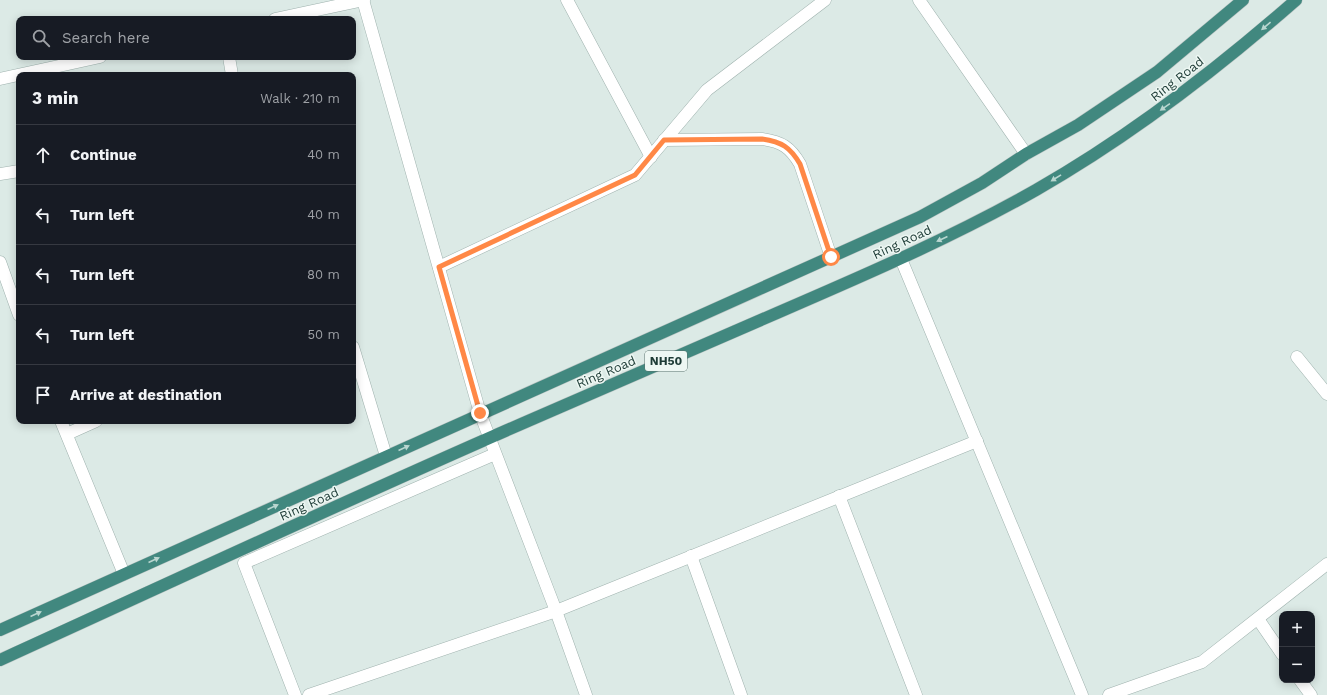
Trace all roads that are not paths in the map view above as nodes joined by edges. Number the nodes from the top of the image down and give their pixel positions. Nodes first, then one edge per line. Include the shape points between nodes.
1 (364, 0) edge
2 (567, 0) edge
3 (825, 0) edge
4 (919, 0) edge
5 (1243, 0) edge
6 (1296, 0) edge
7 (323, 4) edge
8 (285, 16) edge
9 (86, 60) edge
10 (230, 60) edge
11 (32, 72) edge
12 (232, 72) edge
13 (16, 75) edge
14 (0, 79) edge
15 (664, 140) junction
16 (1026, 154) junction
17 (651, 157) junction
18 (16, 171) edge
19 (0, 174) edge
20 (831, 257) junction
21 (901, 258) junction
22 (0, 262) edge
23 (439, 267) junction
24 (16, 307) edge
25 (356, 357) edge
26 (1297, 357) dead end
27 (1327, 394) edge
28 (480, 413) junction
29 (62, 424) edge
30 (89, 424) edge
31 (67, 434) junction
32 (488, 438) junction
33 (977, 441) junction
34 (495, 454) junction
35 (386, 456) junction
36 (839, 496) junction
37 (691, 556) junction
38 (1327, 564) edge
39 (124, 574) junction
40 (556, 610) junction
41 (1258, 619) junction
42 (0, 630) edge
43 (1279, 650) edge
44 (0, 660) edge
45 (1302, 683) edge
46 (295, 695) edge
47 (309, 695) edge
48 (586, 695) edge
49 (740, 695) edge
50 (916, 695) edge
51 (1082, 695) edge
52 (1110, 695) edge
53 (1311, 695) edge

1 - 7 street
1 - 23 street
2 - 17 street
3 - 15 street via 707,90
4 - 16 street
5 - 16 highway, Ring Road / NH50 via 1157,72 1078,125
6 -> 21 highway, Ring Road / NH50 via 1169,104 1106,146 1037,190
7 - 8 street
9 - 11 street
10 - 12 street
13 - 14 street
15 - 17 street
15 - 20 street via 762,139 776,141 787,147 800,164
16 - 20 highway, Ring Road / NH50 via 982,183 920,217
17 - 23 street via 635,175
18 - 19 street
20 - 28 highway, Ring Road / NH50
21 - 32 highway, Ring Road / NH50
21 - 33 street
22 - 24 street
23 - 28 street
25 - 35 street
26 - 27 street
28 - 32 street
35 -> 28 highway, Ring Road / NH50
29 - 31 street
30 - 31 street
31 - 39 street
32 - 34 street
32 - 44 highway, Ring Road / NH50
33 - 36 street
33 - 51 street
34 - 40 street
34 - 46 street via 244,563
39 -> 35 highway, Ring Road / NH50
36 - 37 street
36 - 50 street
37 - 40 street
37 - 49 street
38 - 41 street
42 -> 39 highway, Ring Road / NH50
40 - 47 street
40 - 48 street
41 - 43 street
41 - 52 street via 1202,662
45 - 53 street

